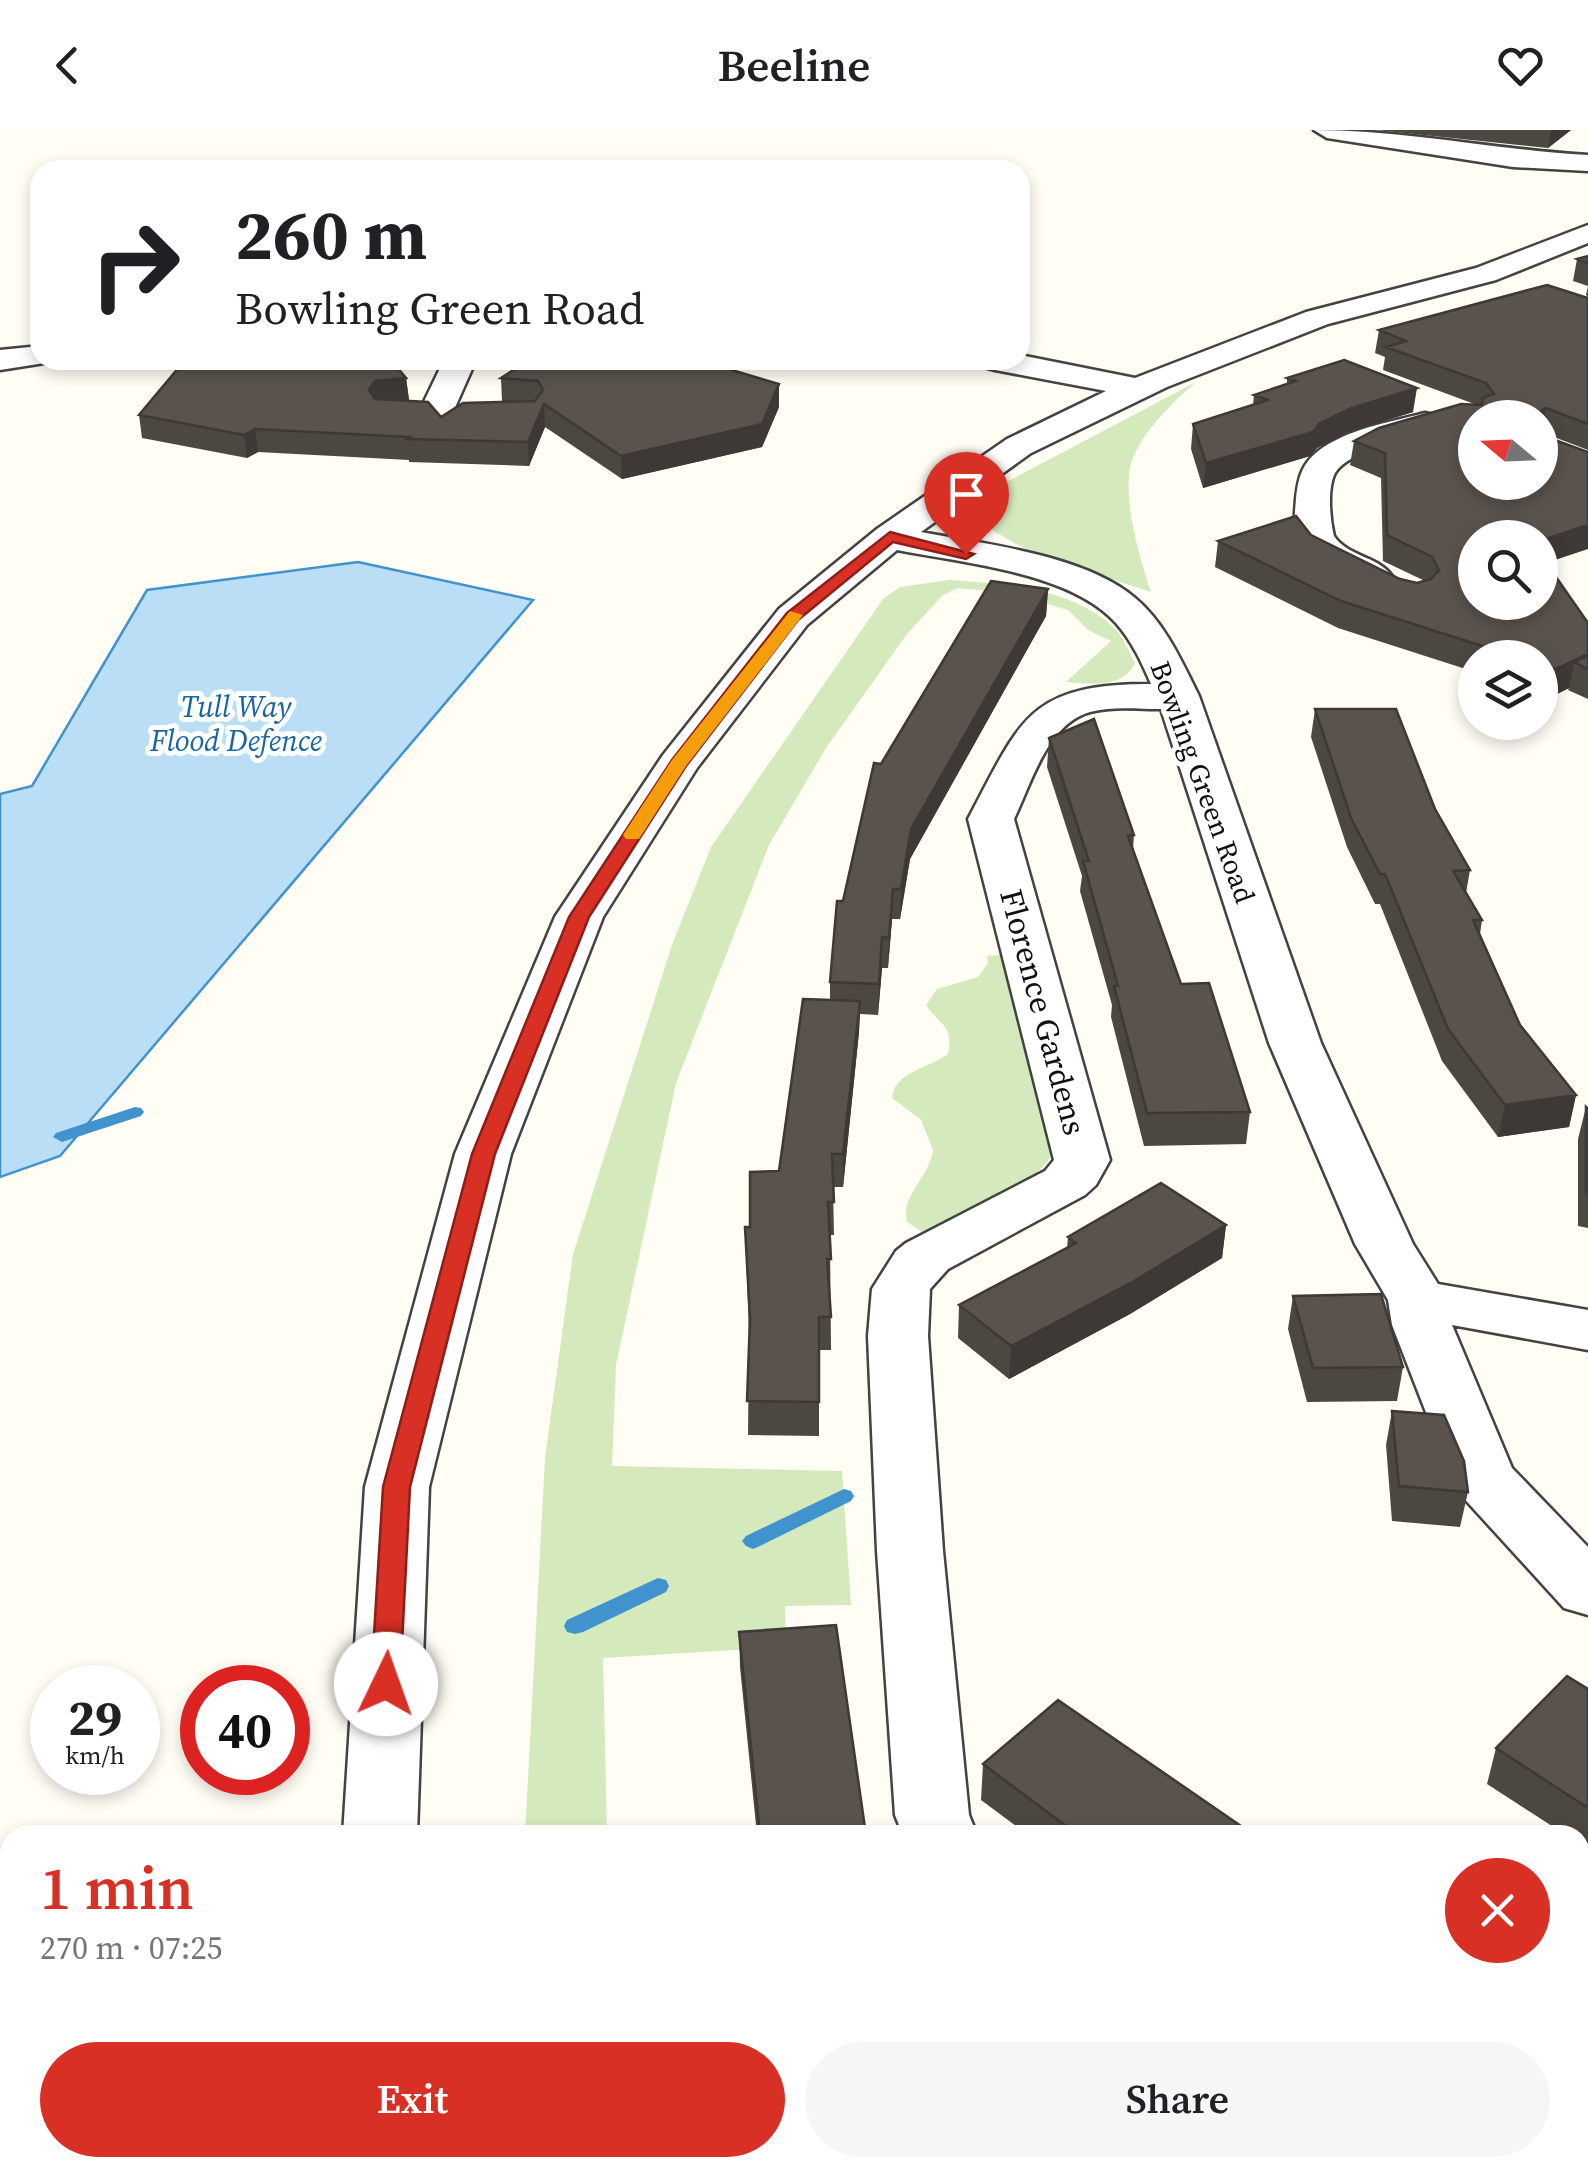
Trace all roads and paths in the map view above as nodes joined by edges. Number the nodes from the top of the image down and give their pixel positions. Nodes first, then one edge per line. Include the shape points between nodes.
1 (1328, 130) edge
2 (1588, 163) edge
3 (1588, 233) edge
4 (1486, 274) junction
5 (1532, 291) edge
6 (30, 356) edge
7 (0, 360) edge
8 (1030, 367) edge
9 (453, 370) edge
10 (1138, 388) junction
11 (1406, 394) edge
12 (476, 413) edge
13 (890, 536) junction
14 (1328, 590) edge
15 (1178, 696) junction
16 (1418, 1300) junction
17 (1588, 1330) edge
18 (1588, 1590) edge
19 (380, 1825) edge
20 (936, 1825) edge

1 - 2 street via 1513,159
3 - 4 street
4 - 5 street
4 - 10 street via 1317,318
6 - 7 street
8 - 10 street
9 - 12 street via 422,413
10 - 13 street via 1019,446
11 - 14 street via 1458,412 1362,442 1321,466 1314,537 1336,560 1383,581
13 - 15 street, Bowling Green Road via 1099,591 1140,626
13 - 19 street via 793,617 678,764 579,917 483,1154 397,1487
15 - 16 street, Bowling Green Road via 1295,1042 1384,1244
15 - 20 street, Florence Gardens via 1063,708 1039,730 991,819 1082,1160 1065,1183 927,1256 900,1289 910,1551
16 - 17 street
16 - 18 street, Bowling Green Road via 1484,1478

